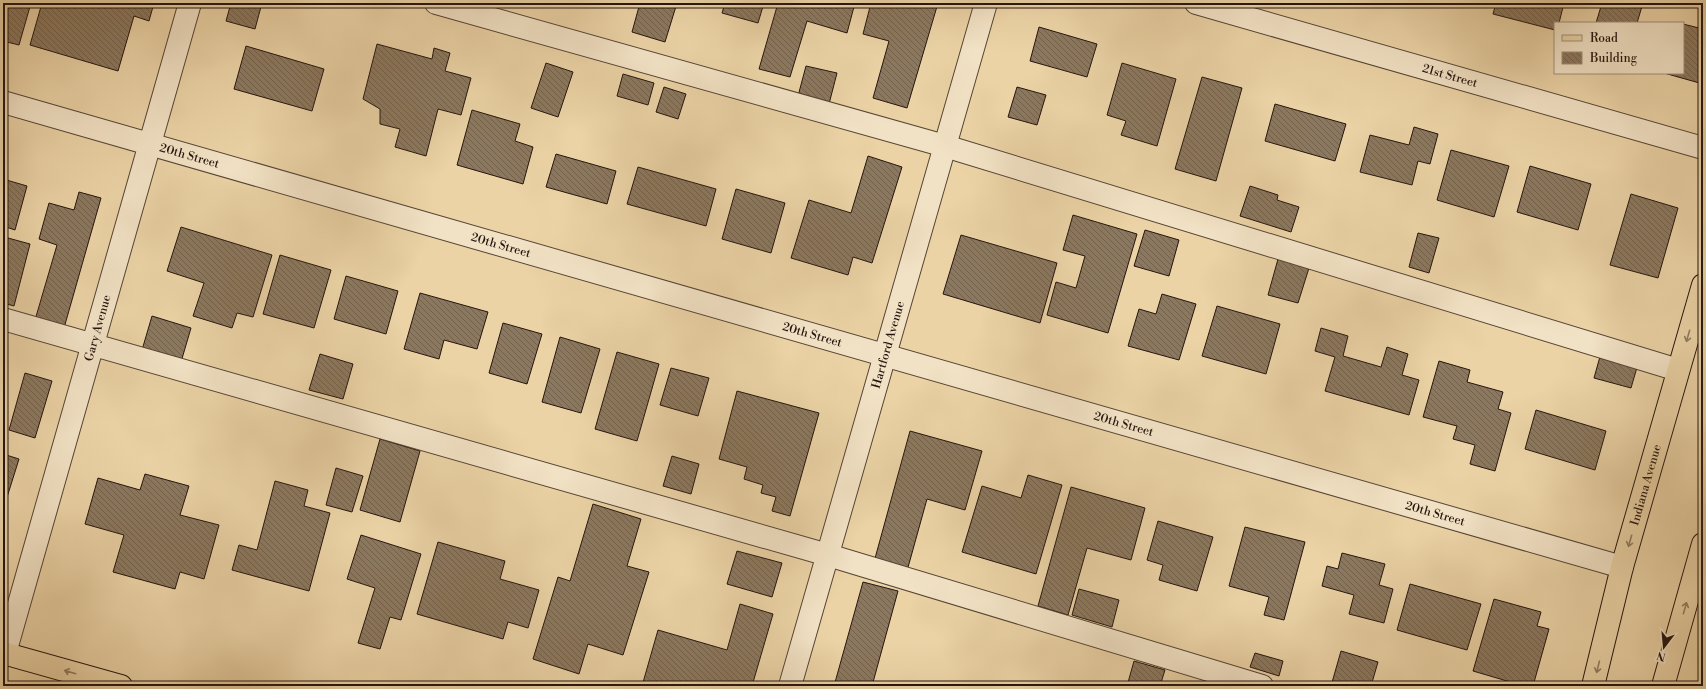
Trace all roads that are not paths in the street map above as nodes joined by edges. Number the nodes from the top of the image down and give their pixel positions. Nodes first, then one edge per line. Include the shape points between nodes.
1 (190, 3) edge
2 (436, 3) edge
3 (986, 3) edge
4 (1196, 3) edge
5 (3, 102) edge
6 (150, 144) junction
7 (945, 146) junction
8 (1703, 148) edge
9 (1703, 285) edge
10 (3, 319) edge
11 (93, 344) junction
12 (885, 356) junction
13 (1678, 370) junction
14 (1703, 544) edge
15 (828, 555) junction
16 (1622, 567) junction
17 (4, 653) edge
18 (121, 686) edge
19 (790, 686) edge
20 (1262, 686) edge
21 (1593, 686) edge
22 (1662, 686) edge

1 - 6 street, Gary Avenue
2 - 7 street
3 - 7 street, Hartford Avenue
4 - 8 street, 21st Street
5 - 6 street, 20th Street
6 - 11 street, Gary Avenue
6 - 12 street, 20th Street
7 - 12 street, Hartford Avenue
7 - 13 street
9 -> 13 main road, Indiana Avenue
10 - 11 street
11 - 15 street
11 - 17 street, Gary Avenue
12 - 15 street, Hartford Avenue
12 - 16 street, 20th Street
13 -> 16 main road, Indiana Avenue
22 -> 14 main road
15 - 19 street, Hartford Avenue
15 - 20 street
16 -> 21 main road, Indiana Avenue
18 -> 17 main road

